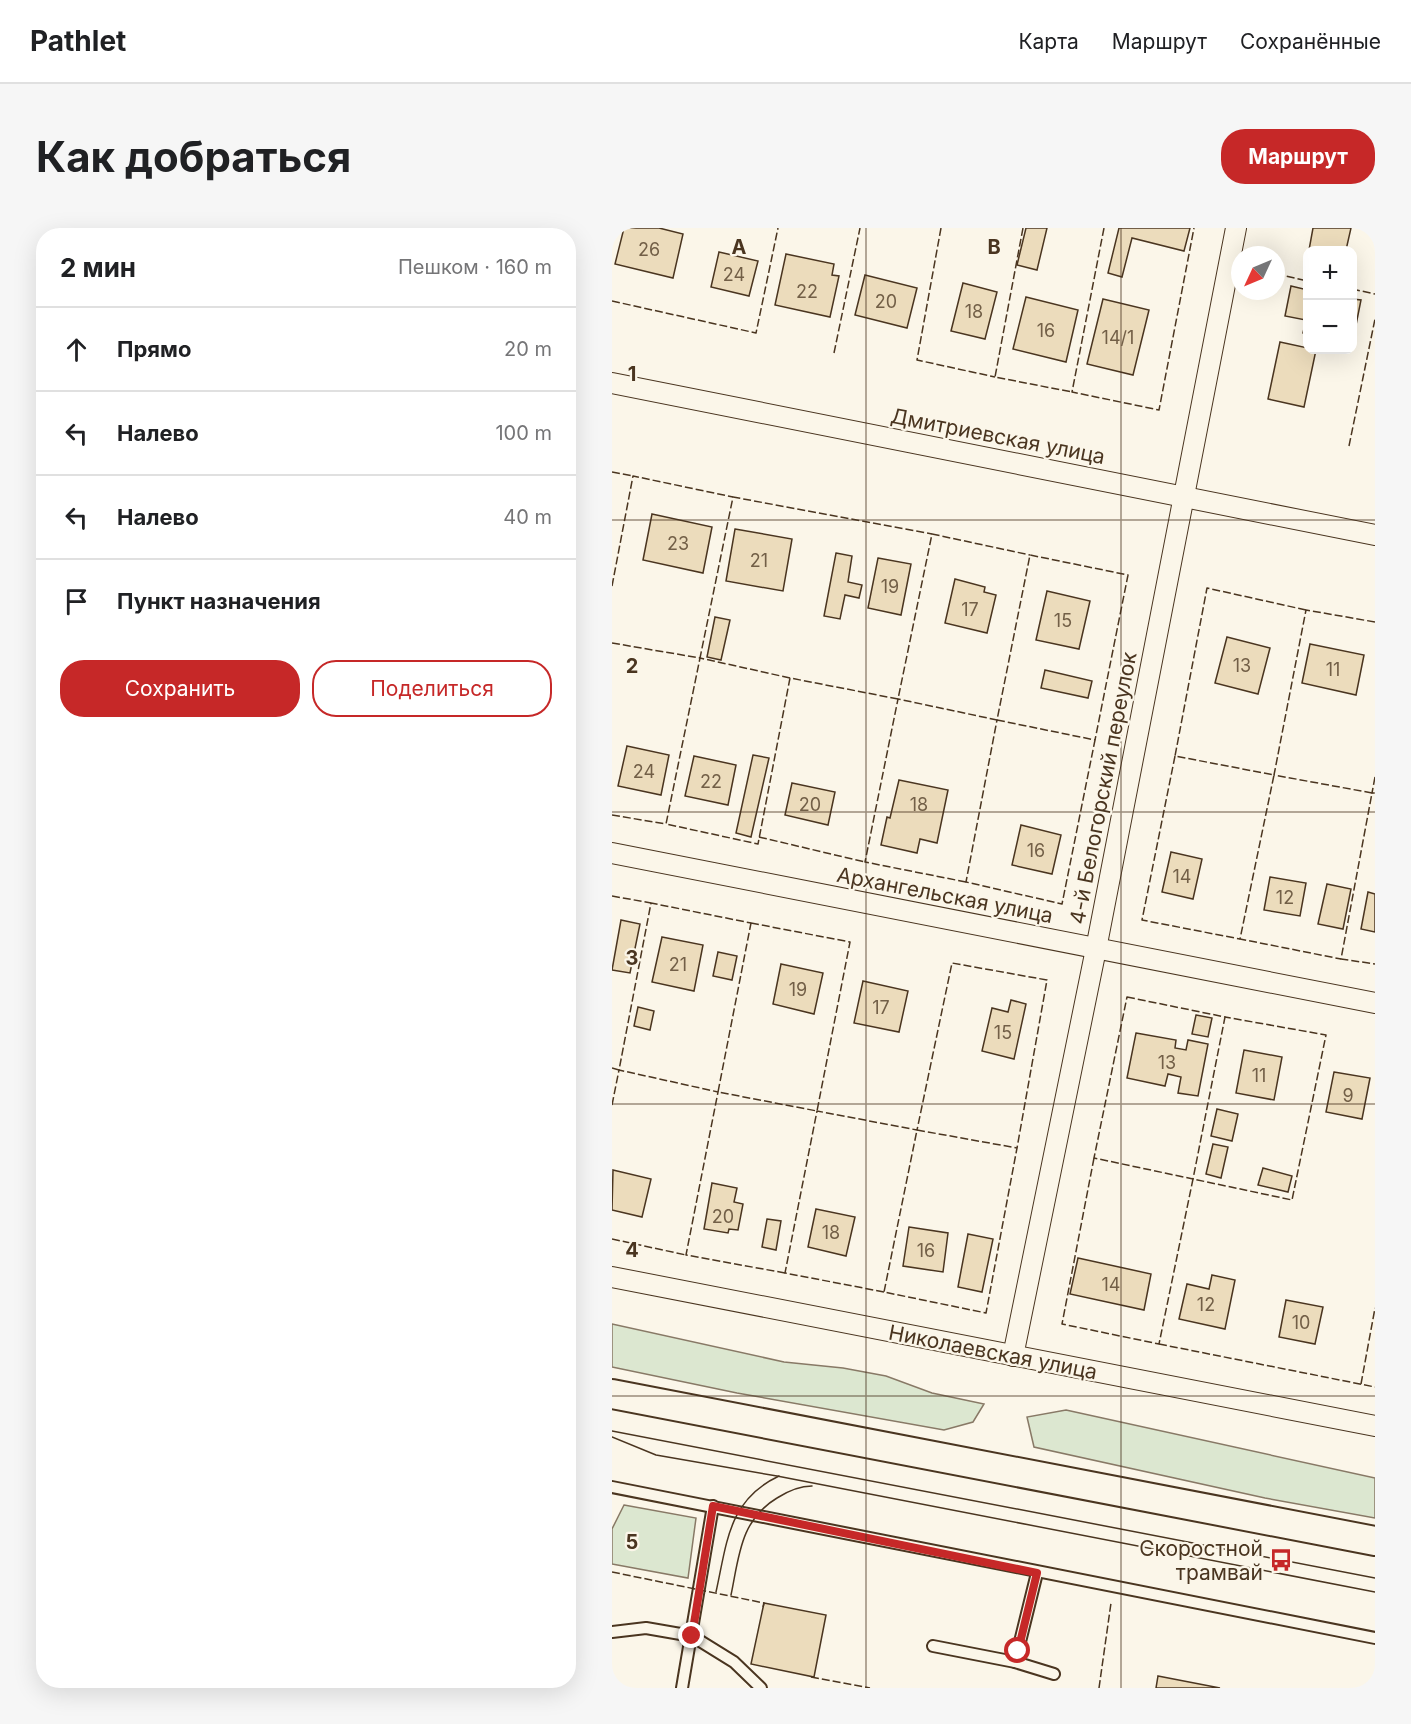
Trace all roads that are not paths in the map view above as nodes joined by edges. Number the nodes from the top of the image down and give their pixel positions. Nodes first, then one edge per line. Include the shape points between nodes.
1 (1236, 228) edge
2 (612, 383) edge
3 (1184, 497) junction
4 (1375, 535) edge
5 (612, 853) edge
6 (1096, 949) junction
7 (1375, 1003) edge
8 (612, 1277) edge
9 (1013, 1356) junction
10 (612, 1394) edge
11 (1375, 1426) edge
12 (612, 1487) edge
13 (713, 1506) junction
14 (1375, 1541) edge
15 (1037, 1573) junction
16 (612, 1632) edge
17 (692, 1636) junction
18 (1375, 1638) edge
19 (933, 1646) dead end
20 (1015, 1662) junction
21 (1054, 1674) dead end
22 (682, 1688) edge
23 (761, 1688) edge

1 - 3 street, 4-й Белогорский переулок
2 - 3 street, Дмитриевская улица
3 - 4 street, Дмитриевская улица
3 - 6 street, 4-й Белогорский переулок
5 - 6 street, Архангельская улица
6 - 7 street, Архангельская улица
6 - 9 street, 4-й Белогорский переулок
8 - 9 street, Николаевская улица
9 - 11 street, Николаевская улица
10 - 14 main road
12 - 13 lane
13 - 15 lane
13 - 17 lane
15 - 18 lane
15 - 20 lane
16 - 17 lane via 646,1628
17 - 22 lane
17 - 23 lane via 734,1662
19 - 20 lane
20 - 21 lane

